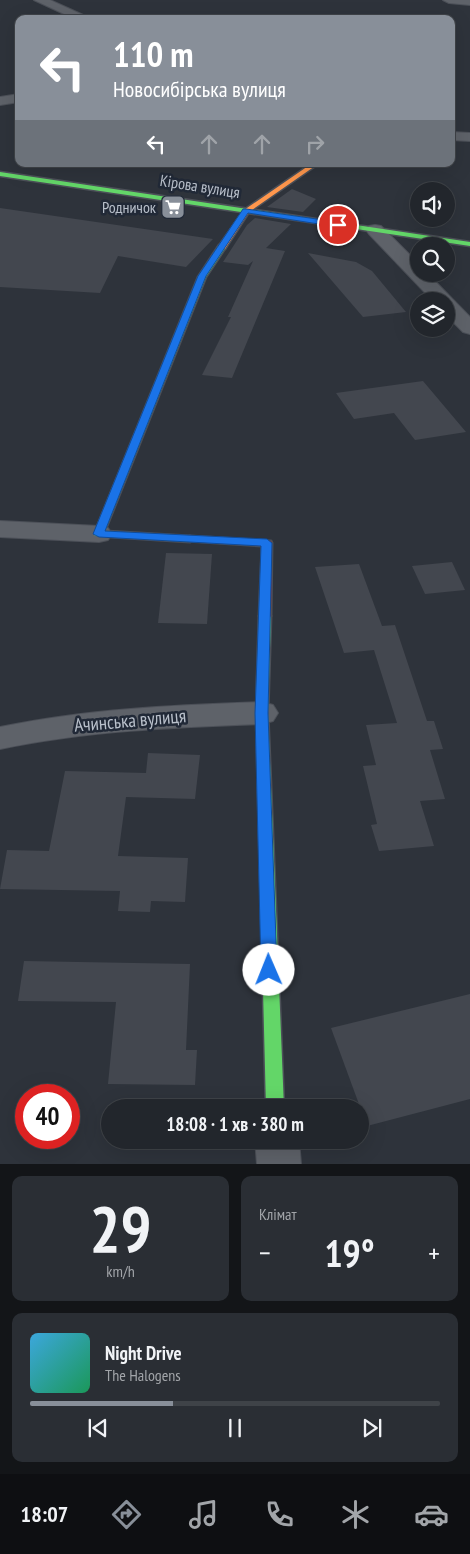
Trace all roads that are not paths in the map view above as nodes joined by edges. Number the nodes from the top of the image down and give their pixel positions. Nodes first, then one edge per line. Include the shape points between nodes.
1 (40, 0) edge
2 (449, 0) edge
3 (470, 2) edge
4 (76, 15) edge
5 (15, 99) edge
6 (0, 101) edge
7 (455, 136) edge
8 (470, 137) edge
9 (311, 167) edge
10 (0, 174) edge
11 (246, 211) junction
12 (375, 230) junction
13 (468, 246) edge
14 (435, 292) edge
15 (455, 312) edge
16 (470, 328) edge
17 (0, 529) edge
18 (99, 534) junction
19 (262, 713) junction
20 (0, 738) edge
21 (275, 1099) edge
22 (278, 1149) edge
23 (279, 1164) edge

1 - 4 street
2 - 3 street
5 - 6 street
7 - 8 street
9 - 11 street, Кірова вулиця
10 - 11 street, Кірова вулиця
11 - 12 street, Кірова вулиця
11 - 18 street via 202,276
12 - 13 street, Кірова вулиця
12 - 14 street
15 - 16 street
17 - 18 street
18 - 19 street via 267,543
19 - 20 street, Ачинська вулиця via 148,718 44,728
19 - 21 street
22 - 23 street

